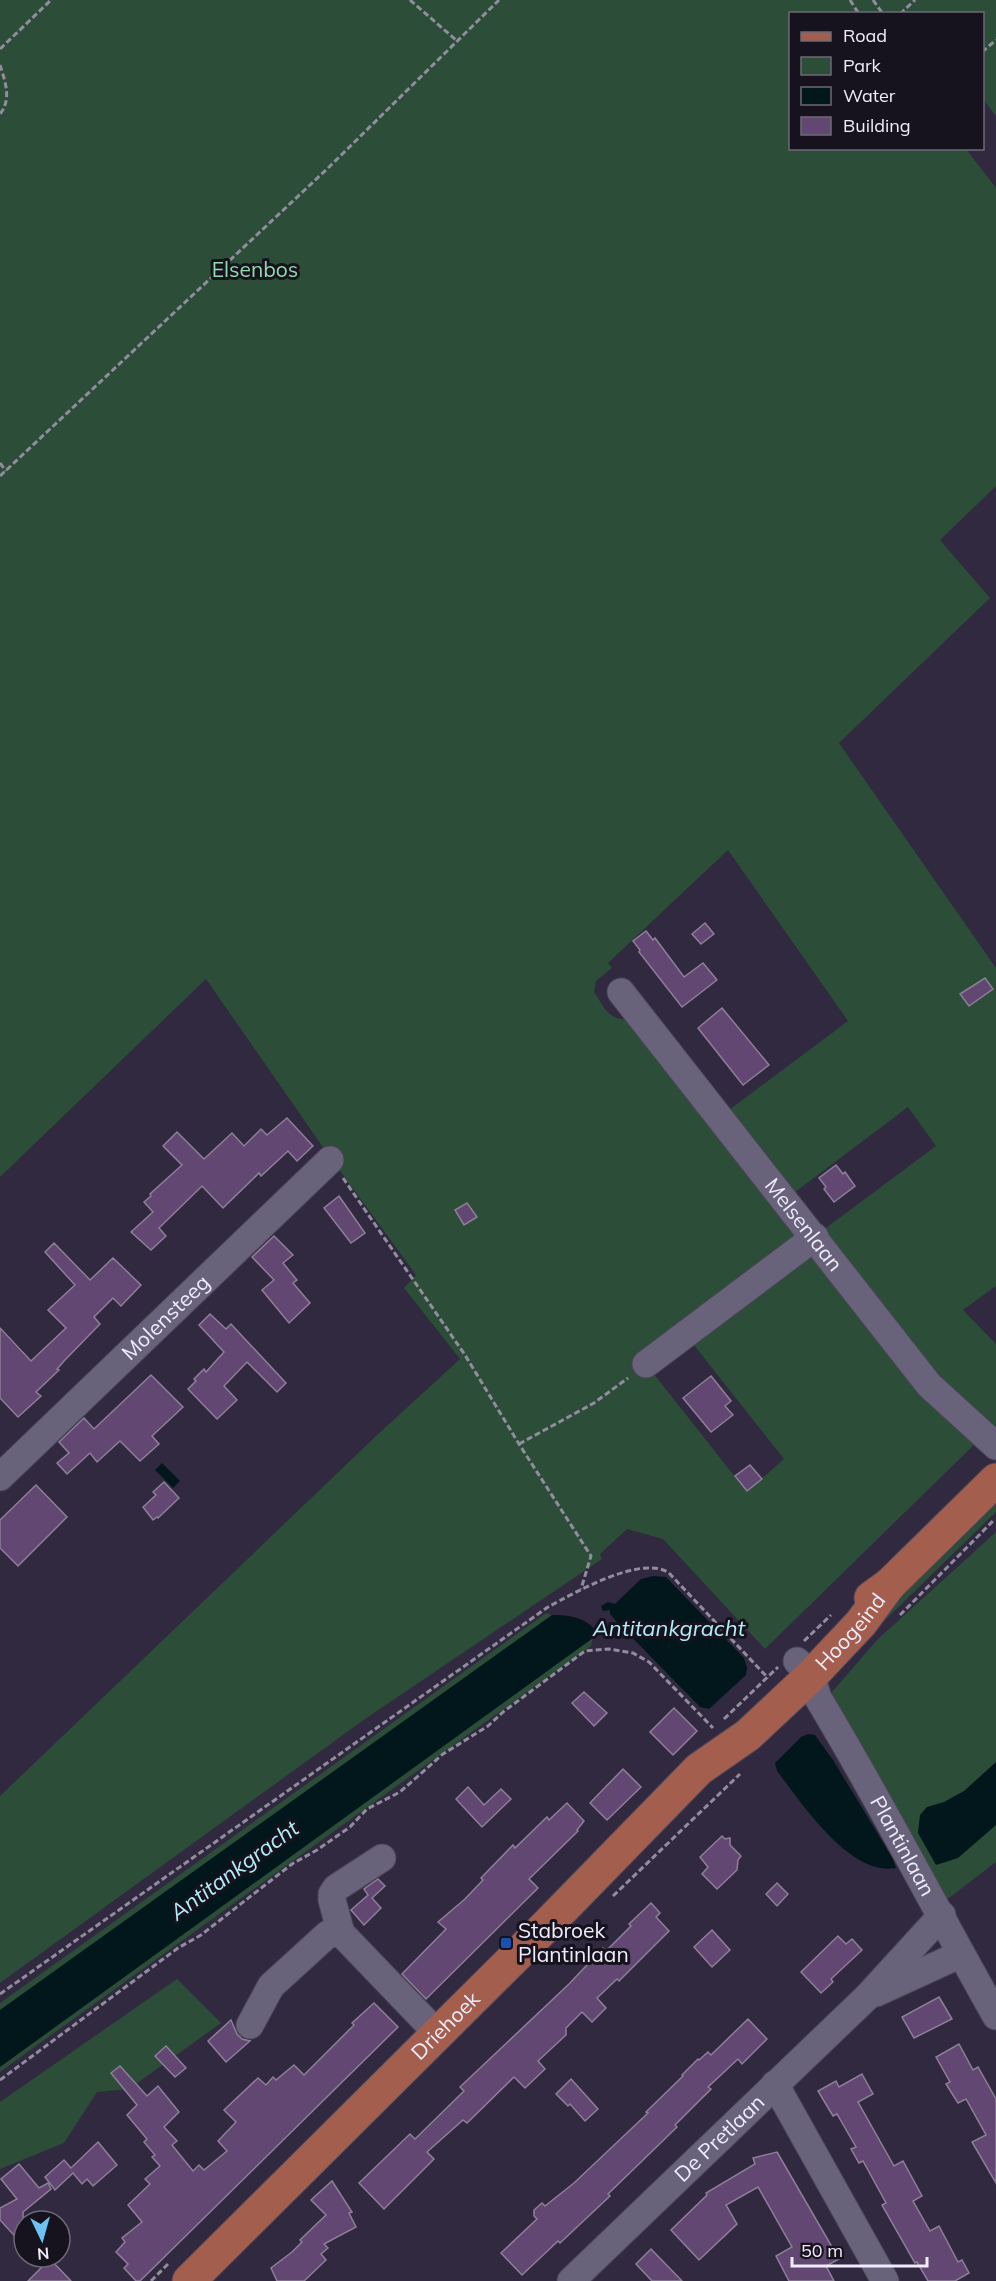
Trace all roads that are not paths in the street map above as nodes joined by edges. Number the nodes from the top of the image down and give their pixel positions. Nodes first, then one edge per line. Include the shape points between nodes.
1 (621, 992) dead end
2 (330, 1160) road end
3 (815, 1237) junction
4 (646, 1364) road end
5 (996, 1446) edge
6 (0, 1477) edge
7 (996, 1480) edge
8 (804, 1668) junction
9 (699, 1769) junction
10 (382, 1858) dead end
11 (942, 1915) junction
12 (341, 1933) junction
13 (961, 1954) junction
14 (867, 1997) junction
15 (996, 2016) edge
16 (250, 2025) dead end
17 (438, 2034) junction
18 (775, 2084) junction
19 (189, 2281) edge
20 (571, 2281) edge
21 (885, 2281) edge

1 - 3 street, Melsenlaan
2 - 6 street, Molensteeg
3 - 4 street
3 - 5 street, Melsenlaan via 929,1385
7 - 8 main road, Hoogeind via 889,1585 861,1623
8 - 9 main road, Driehoek via 753,1730
8 - 9 main road, Driehoek via 765,1683 720,1736
8 - 11 street, Plantinlaan
9 - 17 main road, Driehoek
10 - 12 street via 332,1894
11 - 13 street, Plantinlaan
11 - 14 street, De Pretlaan
12 - 16 street via 328,1934 271,1986
12 - 17 street
13 - 14 street, De Pretlaan
13 - 15 street, Plantinlaan
14 - 18 street, De Pretlaan
17 - 19 main road, Driehoek
18 - 20 street, De Pretlaan
18 - 21 street

